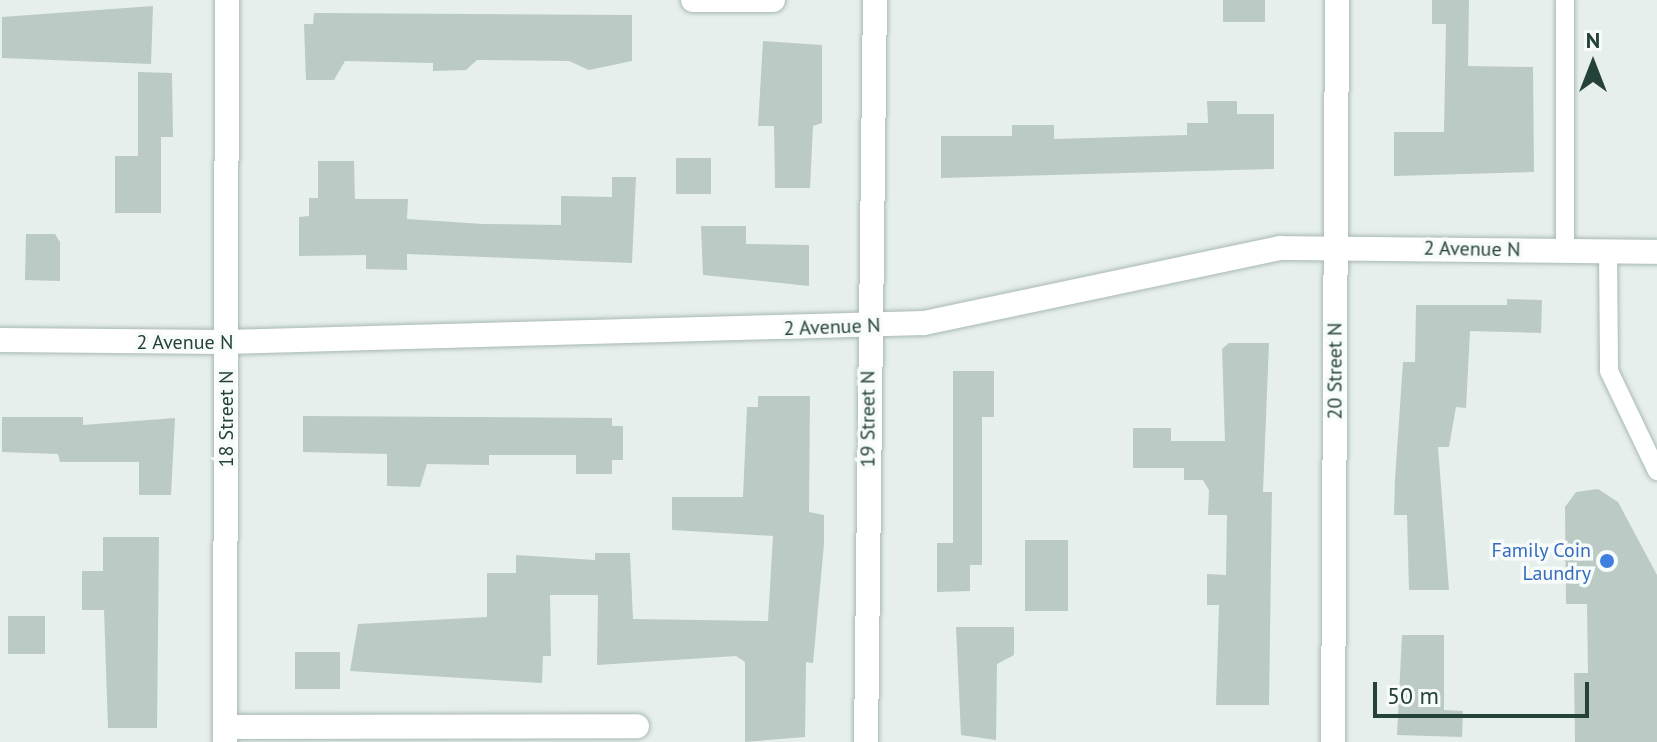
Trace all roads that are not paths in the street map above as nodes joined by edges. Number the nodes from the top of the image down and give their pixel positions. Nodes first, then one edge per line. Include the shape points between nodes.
1 (227, 0) edge
2 (693, 0) edge
3 (773, 0) edge
4 (875, 0) edge
5 (1337, 0) edge
6 (1565, 0) edge
7 (1336, 247) junction
8 (1565, 251) junction
9 (1608, 251) junction
10 (1657, 252) edge
11 (869, 326) junction
12 (0, 340) edge
13 (226, 342) junction
14 (1657, 471) edge
15 (637, 726) dead end
16 (225, 735) edge
17 (866, 742) edge
18 (1333, 742) edge

1 - 13 street, 18 Street N
2 - 3 street
4 - 11 street, 19 Street N
5 - 7 street, 20 Street N
6 - 8 lane
7 - 8 street, 2 Avenue N
7 - 11 street, 2 Avenue N via 1212,258 924,323
7 - 18 street, 20 Street N
8 - 9 street, 2 Avenue N
9 - 10 street, 2 Avenue N
9 - 14 lane via 1609,371
11 - 13 street, 2 Avenue N
11 - 17 street, 19 Street N
12 - 13 street, 2 Avenue N
13 - 16 street, 18 Street N
15 - 16 street

